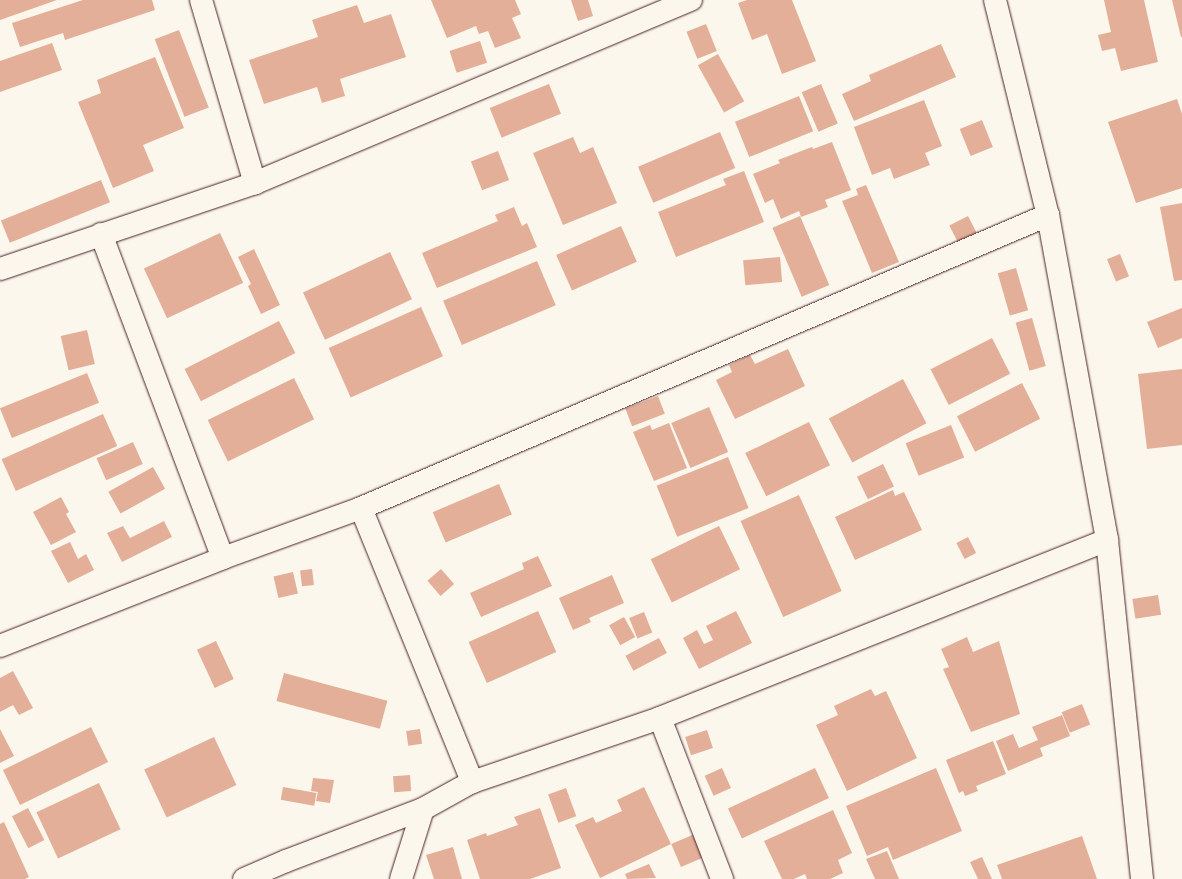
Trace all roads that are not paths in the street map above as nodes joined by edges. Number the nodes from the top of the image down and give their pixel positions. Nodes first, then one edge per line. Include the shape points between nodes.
1 (201, 0) edge
2 (691, 0) edge
3 (995, 0) edge
4 (255, 183) junction
5 (1048, 215) junction
6 (101, 234) junction
7 (0, 269) edge
8 (361, 508) junction
9 (1107, 540) junction
10 (223, 558) junction
11 (0, 646) edge
12 (660, 718) junction
13 (472, 782) junction
14 (423, 809) junction
15 (244, 879) edge
16 (401, 879) edge
17 (722, 879) edge
18 (1142, 879) edge

1 - 4 street
2 - 4 street
3 - 5 street
4 - 6 street
5 - 8 street
5 - 9 street
6 - 7 street
6 - 10 street
8 - 10 street
8 - 13 street
9 - 12 street
9 - 18 street
10 - 11 street
12 - 13 street
12 - 17 street
13 - 14 street
14 - 15 street
14 - 16 street

